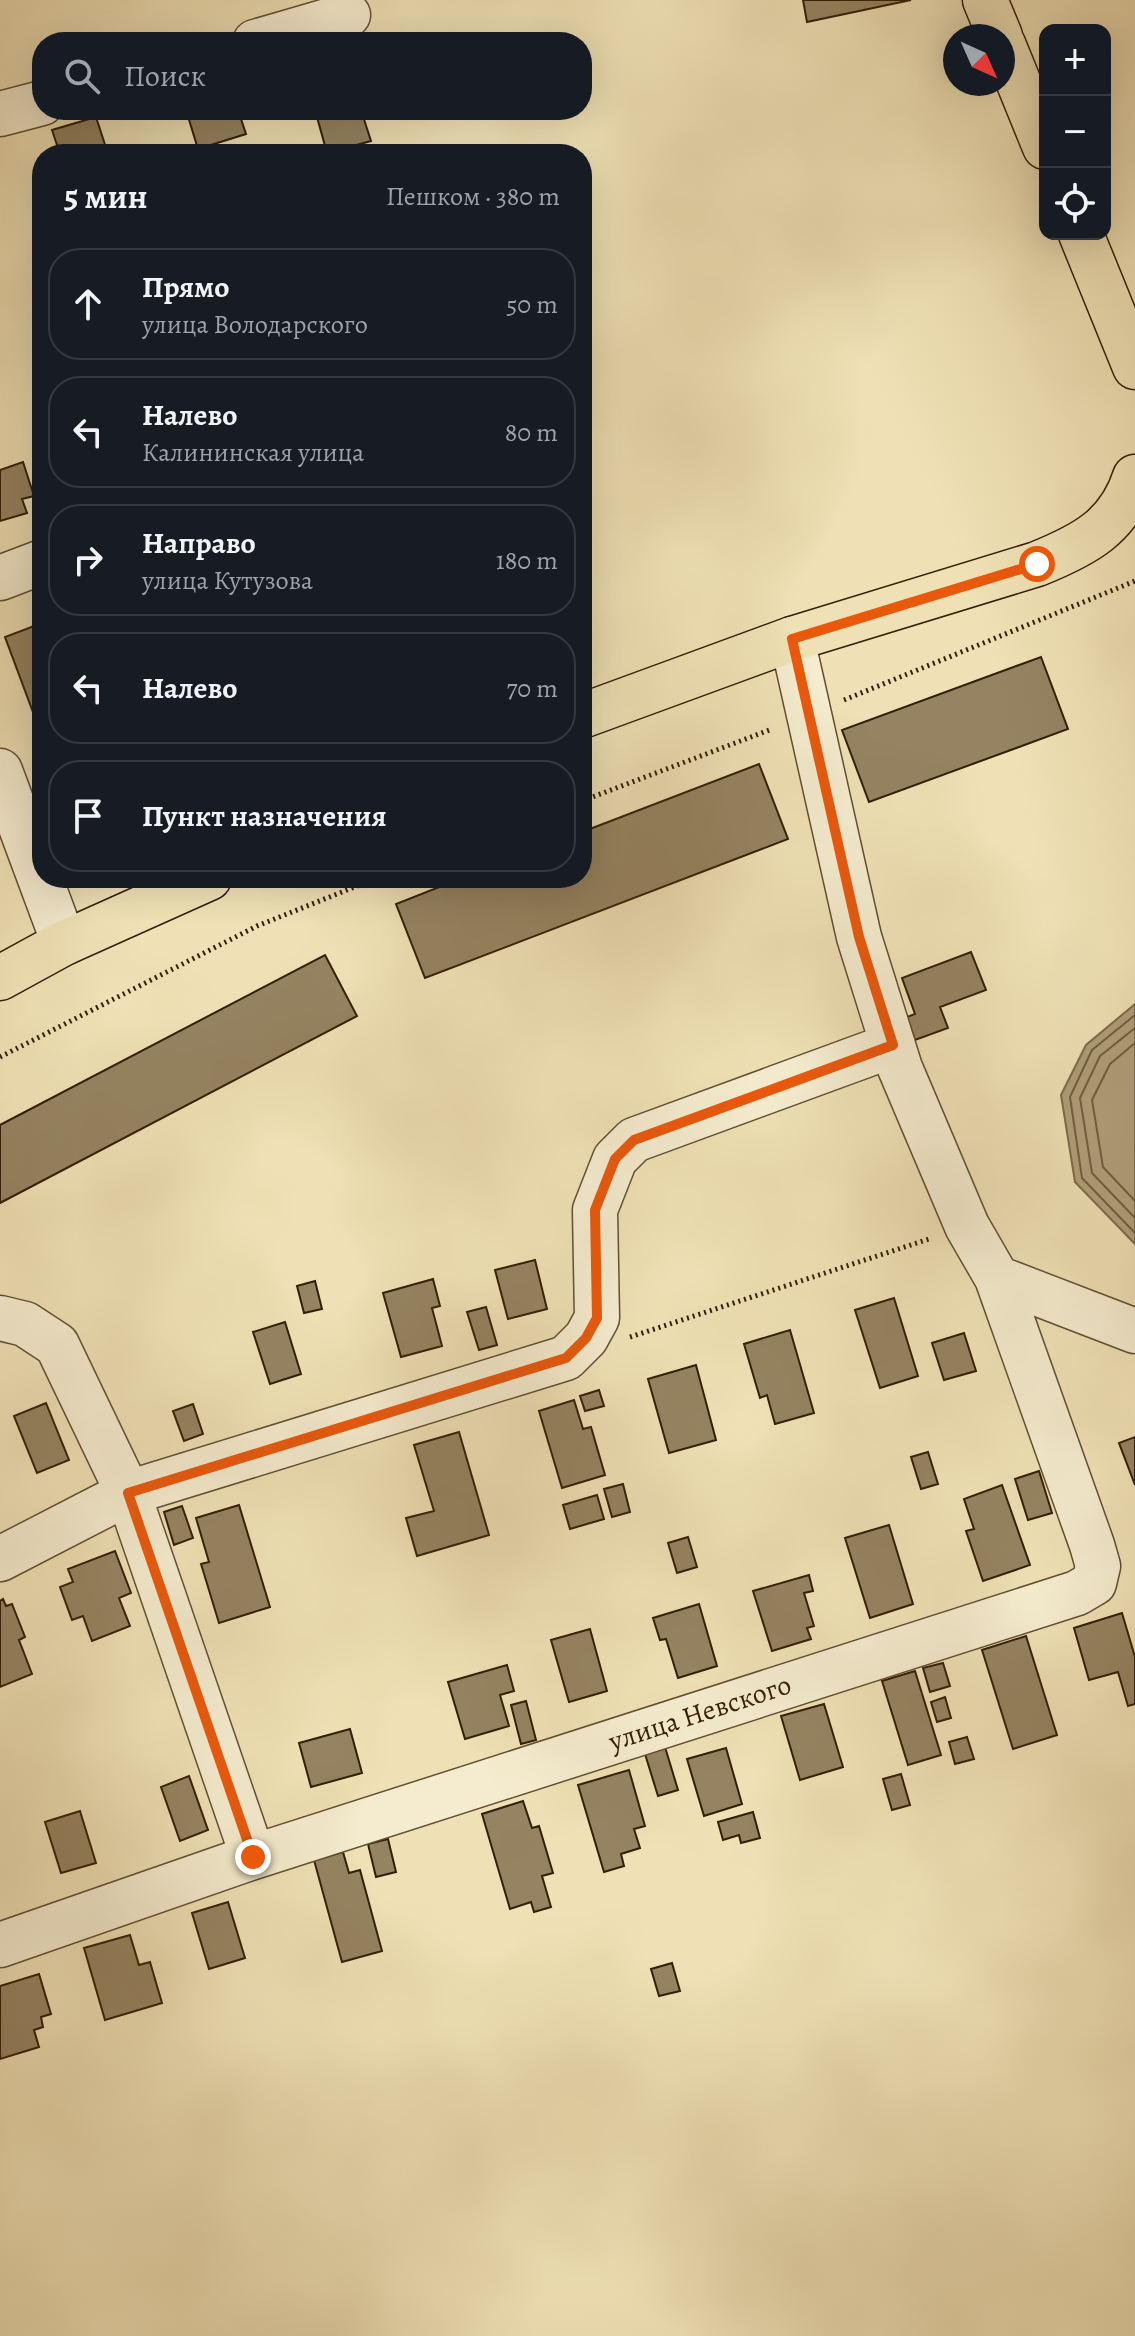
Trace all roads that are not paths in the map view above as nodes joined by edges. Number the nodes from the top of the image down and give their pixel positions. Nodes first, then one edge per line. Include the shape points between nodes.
1 (985, 0) edge
2 (348, 15) dead end
3 (995, 24) edge
4 (289, 32) edge
5 (1015, 73) edge
6 (32, 106) edge
7 (0, 114) edge
8 (1039, 132) edge
9 (1083, 240) edge
10 (1135, 367) edge
11 (1133, 493) edge
12 (32, 566) edge
13 (0, 578) edge
14 (792, 639) junction
15 (592, 712) edge
16 (0, 771) edge
17 (32, 857) edge
18 (44, 888) edge
19 (187, 888) edge
20 (64, 943) junction
21 (0, 978) edge
22 (893, 1045) junction
23 (997, 1278) junction
24 (0, 1318) edge
25 (1135, 1331) edge
26 (128, 1493) junction
27 (0, 1559) edge
28 (253, 1857) junction
29 (0, 1945) edge

1 - 3 main road
2 - 4 street
5 - 8 main road
6 - 7 street
9 - 10 main road
11 - 14 main road via 1107,529 1076,549
12 - 13 street
14 - 15 main road
14 - 22 street via 859,937
16 - 17 street
18 - 20 street
19 - 20 main road
20 - 21 main road
22 - 23 street via 967,1226
22 - 26 street via 634,1140 615,1159 595,1210 597,1318 566,1358
23 - 25 street
23 - 28 street, улица Невского via 1092,1545 1098,1566 1094,1583 1077,1593
24 - 26 street via 25,1324 57,1345
26 - 27 street
26 - 28 street
28 - 29 street, улица Невского

